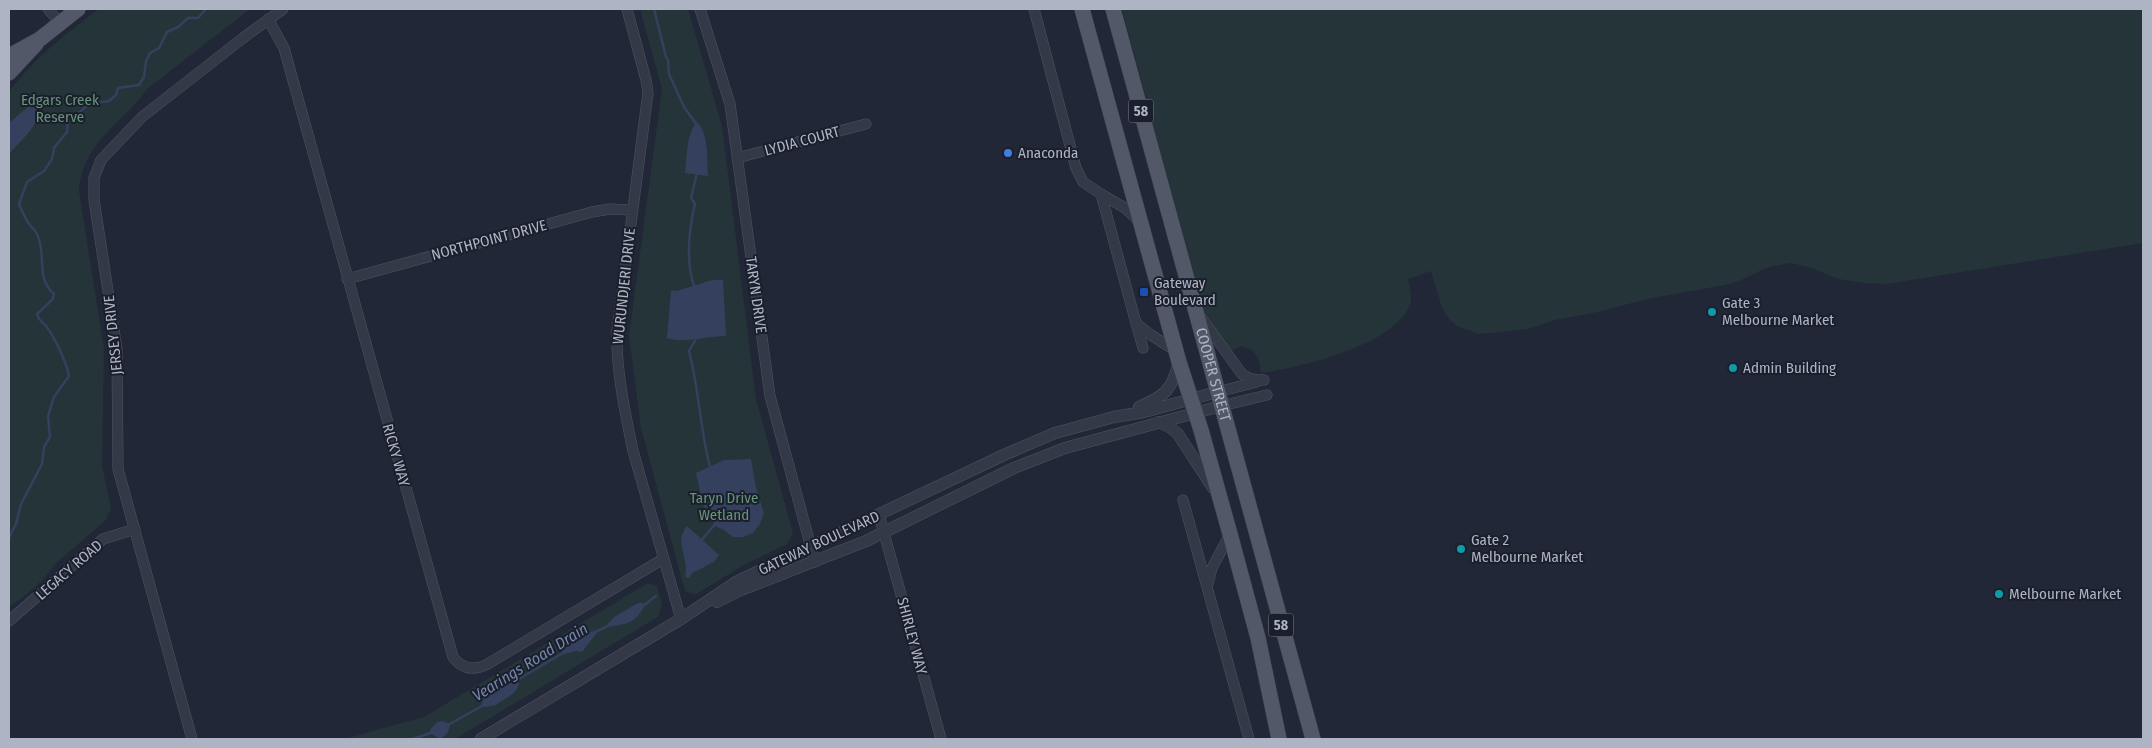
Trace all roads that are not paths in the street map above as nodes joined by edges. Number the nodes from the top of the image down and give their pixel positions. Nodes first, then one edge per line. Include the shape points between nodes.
1 (48, 9) edge
2 (78, 9) edge
3 (284, 9) edge
4 (627, 9) edge
5 (702, 9) edge
6 (1034, 9) edge
7 (1113, 9) edge
8 (1081, 11) edge
9 (268, 19) junction
10 (60, 22) junction
11 (40, 39) junction
12 (9, 56) edge
13 (9, 73) edge
14 (866, 124) dead end
15 (737, 158) junction
16 (1100, 194) junction
17 (632, 210) junction
18 (1141, 222) junction
19 (347, 279) junction
20 (1193, 304) junction
21 (1136, 322) junction
22 (1143, 348) dead end
23 (1177, 356) junction
24 (1217, 392) junction
25 (1267, 395) dead end
26 (1193, 406) junction
27 (1221, 406) junction
28 (1114, 417) junction
29 (1159, 422) junction
30 (1006, 454) junction
31 (1014, 468) junction
32 (1183, 500) dead end
33 (1221, 500) junction
34 (879, 515) junction
35 (134, 529) junction
36 (885, 532) junction
37 (1230, 534) junction
38 (811, 547) junction
39 (663, 559) junction
40 (815, 562) junction
41 (1208, 590) junction
42 (681, 619) junction
43 (9, 621) edge
44 (192, 739) edge
45 (481, 739) edge
46 (940, 739) edge
47 (1249, 739) edge
48 (1279, 739) edge
49 (1313, 739) edge

1 - 10 street
2 - 10 main road
3 - 9 street, JERSEY DRIVE
4 - 17 street, WURUNDJERI DRIVE via 648,93
5 - 15 street, TARYN DRIVE via 730,104
6 - 16 street via 1076,168 1083,182
7 - 20 main road, COOPER STREET / 58
8 - 18 main road, COOPER STREET / 58
9 - 19 street, RICKY WAY via 284,48
9 - 35 street, JERSEY DRIVE via 142,117 101,160 94,178 94,200 117,349 117,462
10 - 11 main road
11 - 12 main road
11 - 13 main road
14 - 15 street, LYDIA COURT
15 - 38 street, TARYN DRIVE via 770,396
16 - 18 street via 1125,208
16 - 21 street
17 - 19 street, NORTHPOINT DRIVE via 592,212
17 - 39 street, WURUNDJERI DRIVE via 617,331 618,354 630,434
18 - 23 main road, COOPER STREET / 58
19 - 39 street, RICKY WAY via 456,662 468,668 480,668
20 - 24 main road, COOPER STREET / 58
20 - 24 street via 1206,327 1242,374 1264,380
21 - 22 street
21 - 23 street, COOPER STREET
23 - 26 main road, COOPER STREET / 58
23 - 28 street via 1173,384 1166,392
24 - 26 street, GATEWAY BOULEVARD
24 - 27 main road, COOPER STREET / 58
25 - 27 street
26 - 27 street, GATEWAY BOULEVARD
26 - 28 street, GATEWAY BOULEVARD
26 - 29 street, GATEWAY BOULEVARD
26 - 33 main road, COOPER STREET / 58
27 - 49 main road, COOPER STREET / 58
28 - 30 street, GATEWAY BOULEVARD via 1055,434
29 - 31 street, GATEWAY BOULEVARD via 1065,448
29 - 33 street via 1178,434
30 - 31 street
30 - 34 street, GATEWAY BOULEVARD
31 - 36 street, GATEWAY BOULEVARD
32 - 41 street
33 - 37 main road, COOPER STREET / 58
34 - 36 street, SHIRLEY WAY
34 - 38 street, GATEWAY BOULEVARD
35 - 43 street, LEGACY ROAD via 104,539
35 - 44 street, JERSEY DRIVE
36 - 40 street, GATEWAY BOULEVARD
36 - 46 street, SHIRLEY WAY
37 - 41 street via 1212,568
37 - 48 main road, COOPER STREET / 58 via 1258,638
38 - 40 street, TARYN DRIVE
38 - 42 street, GATEWAY BOULEVARD via 736,582
39 - 42 street, WURUNDJERI DRIVE
40 - 42 street, GATEWAY BOULEVARD via 742,590
41 - 47 street
42 - 45 street, GATEWAY BOULEVARD

